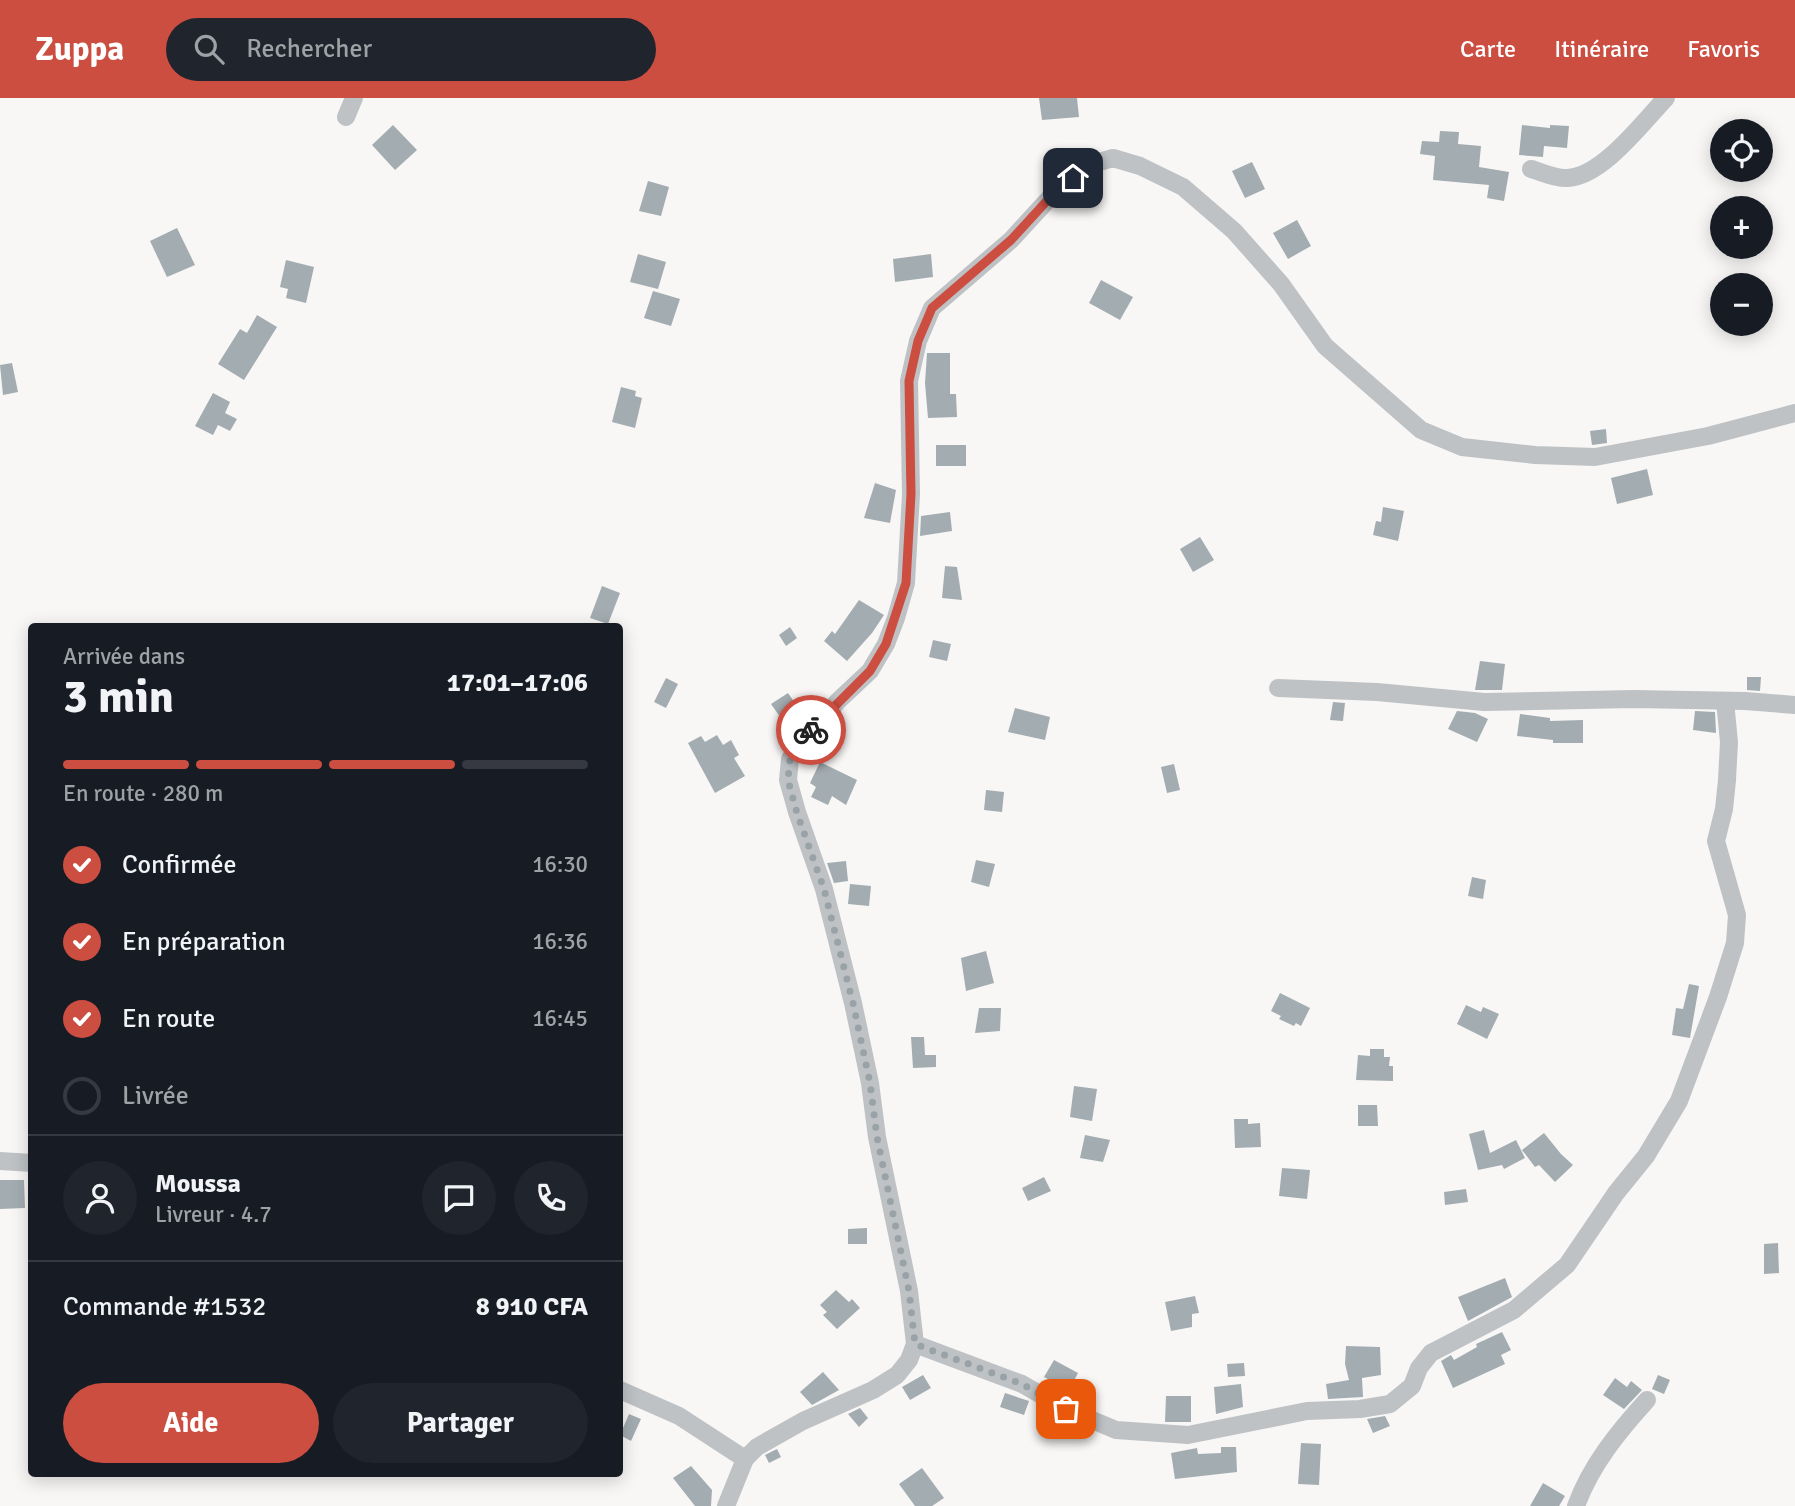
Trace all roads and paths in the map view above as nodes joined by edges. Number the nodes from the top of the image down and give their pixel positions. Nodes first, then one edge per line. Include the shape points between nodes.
1 (354, 98) edge
2 (1666, 98) edge
3 (346, 117) dead end
4 (1531, 169) dead end
5 (1795, 413) edge
6 (1278, 688) dead end
7 (1726, 701) junction
8 (1795, 705) edge
9 (0, 1161) edge
10 (28, 1163) edge
11 (915, 1344) junction
12 (623, 1391) edge
13 (1647, 1400) dead end
14 (745, 1459) junction
15 (726, 1506) edge
16 (1576, 1506) edge

1 - 3 street
2 - 4 street via 1587,174 1566,178
5 - 11 street via 1708,436 1595,457 1462,447 1421,430 1325,346 1281,284 1234,231 1183,187 1113,158 1092,164 1055,192 1011,240 932,308 909,381 911,494 906,583 896,618 870,671 804,738 790,759 788,780 824,889 853,1003 909,1291
6 - 7 street via 1484,702
7 - 8 street
7 - 11 street via 1727,780 1716,841 1737,915 1735,943 1718,997 1679,1101 1646,1156 1567,1265 1514,1310 1431,1353 1412,1386 1390,1404 1307,1412 1188,1435 1116,1430 1022,1384
9 - 10 street
11 - 14 street via 897,1375 803,1421
12 - 14 street via 679,1416
13 - 16 street via 1592,1471
14 - 15 street

